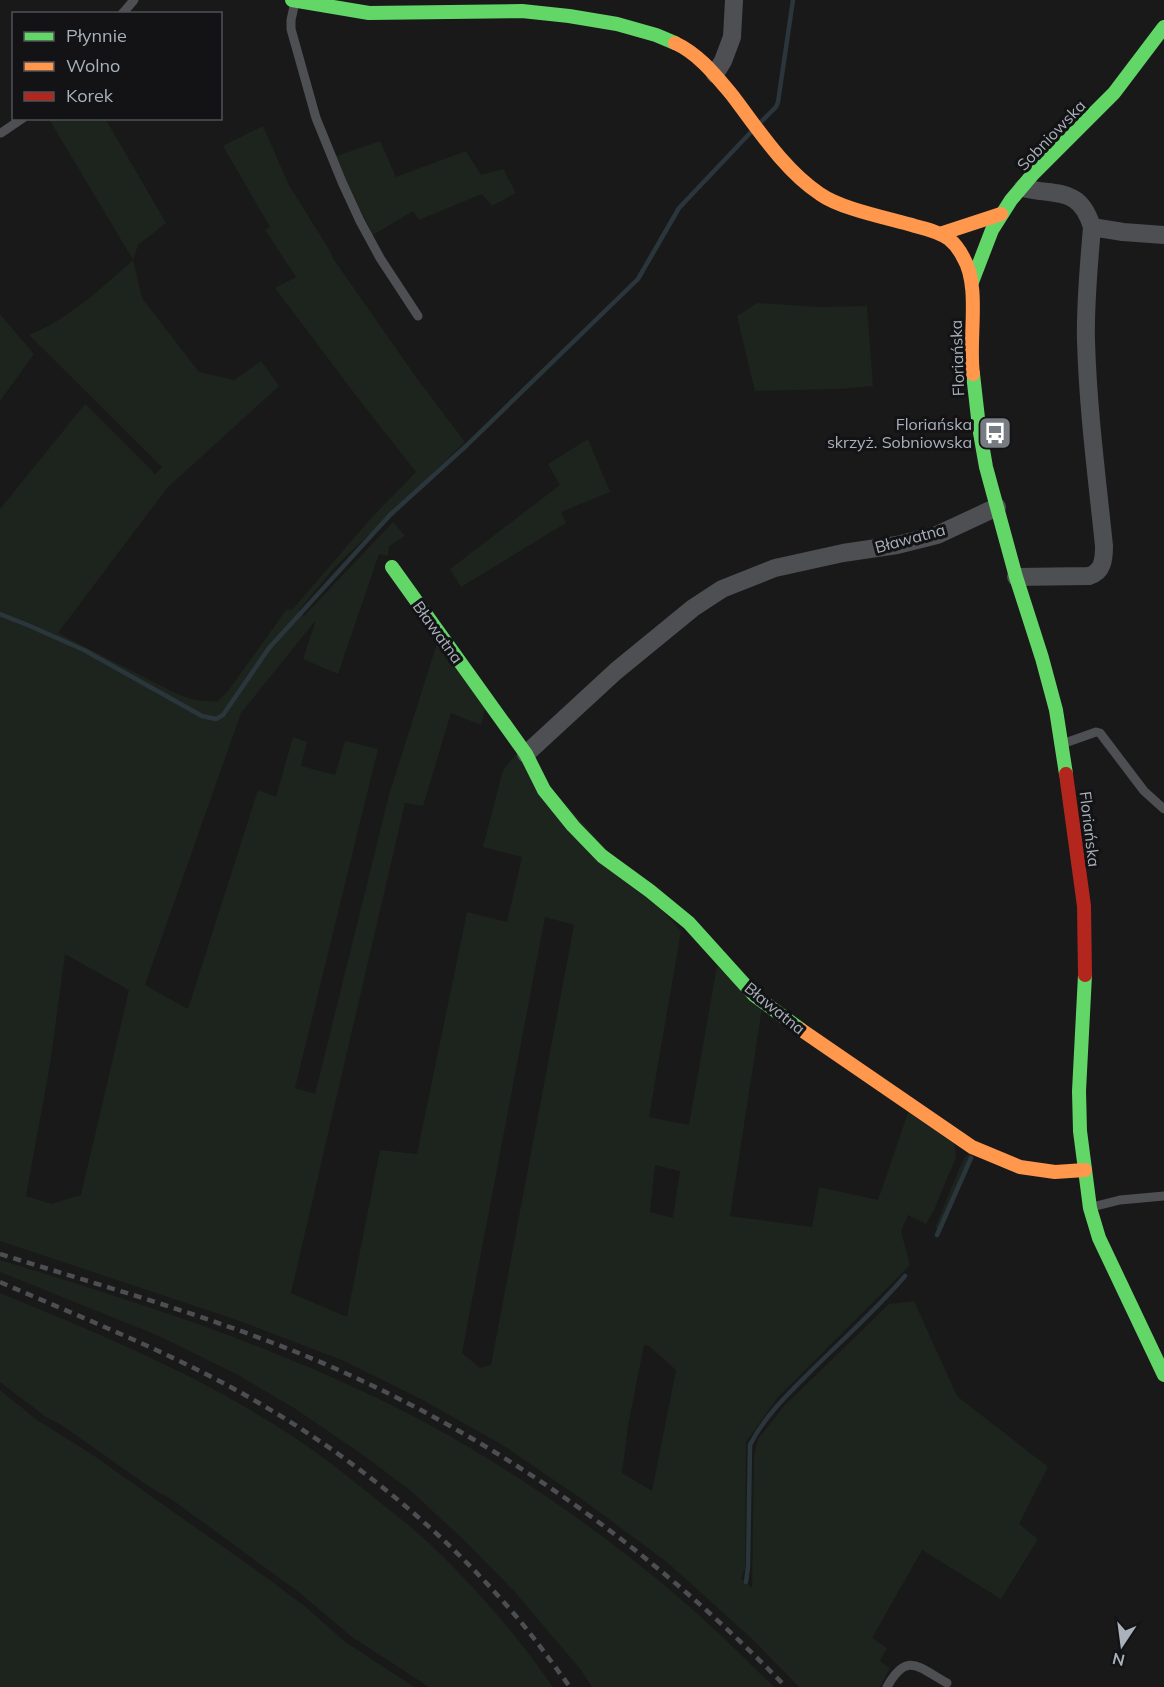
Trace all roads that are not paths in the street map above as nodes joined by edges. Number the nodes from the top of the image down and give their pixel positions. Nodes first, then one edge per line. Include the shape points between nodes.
1 (134, 0) edge
2 (294, 0) edge
3 (734, 0) edge
4 (124, 12) edge
5 (1164, 27) edge
6 (715, 74) junction
7 (20, 120) edge
8 (0, 133) edge
9 (1023, 188) junction
10 (1001, 214) junction
11 (1092, 227) junction
12 (940, 234) junction
13 (1164, 235) edge
14 (972, 282) junction
15 (418, 316) dead end
16 (997, 507) junction
17 (392, 567) dead end
18 (1016, 577) junction
19 (1062, 744) junction
20 (526, 754) junction
21 (1164, 809) edge
22 (1085, 1170) junction
23 (1164, 1196) edge
24 (1090, 1208) junction
25 (1164, 1375) edge
26 (946, 1683) dead end
27 (887, 1687) edge

1 - 4 lane
2 - 6 street, Floriańska via 369,13 522,11 617,24 681,46
2 - 15 lane via 291,29 316,118 360,221
3 - 6 street via 732,37
5 - 9 street, Sobniowska via 1126,78
6 - 12 street, Floriańska via 792,170 822,196
7 - 8 lane
9 - 10 street, Sobniowska
9 - 11 street via 1072,197 1085,209
10 - 12 street
10 - 14 street, Floriańska
11 - 13 street
11 - 18 street via 1086,340 1103,563 1097,573 1089,576
12 - 14 street, Floriańska via 961,252
14 - 16 street, Floriańska via 971,361 976,409
16 - 18 street, Floriańska
16 - 20 street, Bławatna via 937,535 776,568 722,589 616,671
17 - 20 street, Bławatna
18 - 19 street, Floriańska via 1050,684
19 - 21 lane via 1100,733 1144,791
19 - 22 street, Floriańska via 1084,906 1079,1091
20 - 22 street, Bławatna via 544,790 573,826 602,855 689,923 754,995 771,1008 972,1147 1020,1167 1055,1172
22 - 24 street, Floriańska
23 - 24 lane via 1120,1200
24 - 25 street, Floriańska via 1099,1238
26 - 27 lane via 908,1665 895,1672

